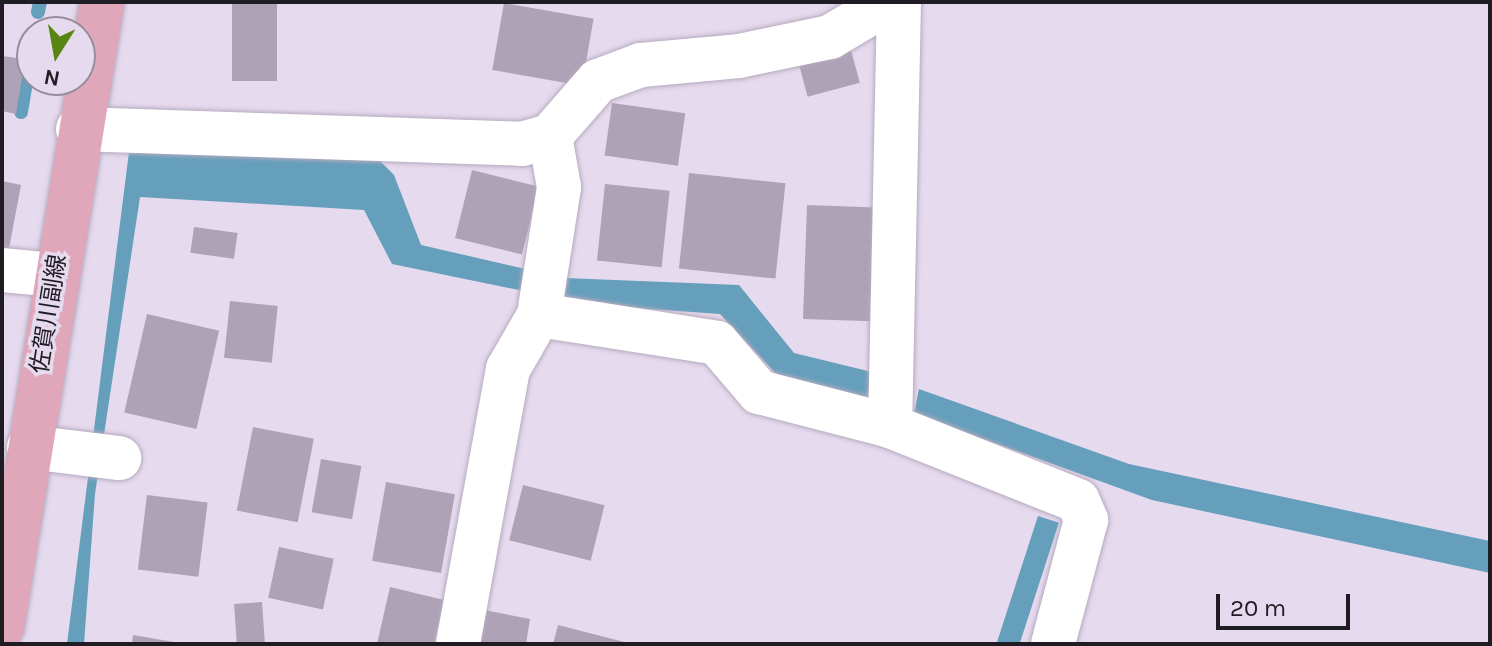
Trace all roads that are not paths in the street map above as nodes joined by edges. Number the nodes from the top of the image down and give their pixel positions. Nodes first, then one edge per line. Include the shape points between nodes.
1 (102, 2) edge
2 (889, 2) edge
3 (899, 2) edge
4 (78, 129) junction
5 (550, 136) junction
6 (2, 270) edge
7 (55, 275) junction
8 (539, 315) junction
9 (890, 426) junction
10 (29, 447) junction
11 (119, 458) dead end
12 (2, 627) edge
13 (458, 644) edge
14 (1053, 644) edge

1 - 4 main road, 佐賀川副線
2 - 5 street via 830,37 739,56 641,65 598,81
3 - 9 street
4 - 5 street via 522,144
4 - 7 main road, 佐賀川副線
5 - 8 street via 559,187
6 - 7 street
7 - 10 main road, 佐賀川副線
8 - 9 street via 717,343 759,392
8 - 13 street via 508,369
9 - 14 street via 1078,501 1086,520
10 - 11 street
10 - 12 main road, 佐賀川副線

